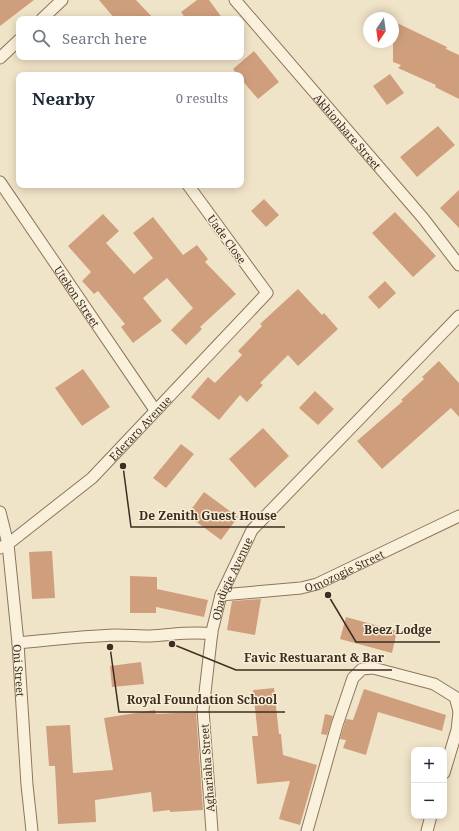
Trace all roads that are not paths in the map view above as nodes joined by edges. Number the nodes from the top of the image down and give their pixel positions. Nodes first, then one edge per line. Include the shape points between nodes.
1 (62, 0) edge
2 (234, 0) edge
3 (45, 16) edge
4 (16, 43) edge
5 (0, 58) edge
6 (0, 182) edge
7 (190, 188) edge
8 (459, 264) edge
9 (267, 293) joint
10 (459, 316) edge
11 (155, 410) junction
12 (0, 512) edge
13 (459, 516) edge
14 (4, 546) edge
15 (221, 595) junction
16 (212, 634) junction
17 (18, 643) junction
18 (459, 712) edge
19 (447, 763) edge
20 (430, 819) edge
21 (32, 831) edge
22 (211, 831) edge
23 (307, 831) edge
24 (427, 831) edge

1 - 3 street
2 - 8 street, Akhionbare Street via 423,218
4 - 5 street
6 - 11 street, Utekon Street
7 - 9 street, Uade Close
9 - 11 street, Ederaro Avenue
10 - 15 street, Obadigie Avenue via 252,530
11 - 14 street, Ederaro Avenue via 92,478
12 - 14 street, Oni Street
13 - 15 street, Omozogie Street via 317,584 301,588
14 - 17 street, Oni Street
15 - 16 street, Obadigie Avenue
16 - 17 street, Obadigie Avenue via 115,635
16 - 22 street, Aghariaha Street via 203,710
17 - 21 street, Oni Street
18 - 19 street via 457,730
18 - 23 street via 455,697 434,684 373,668 362,669 353,678 337,725
20 - 24 street

